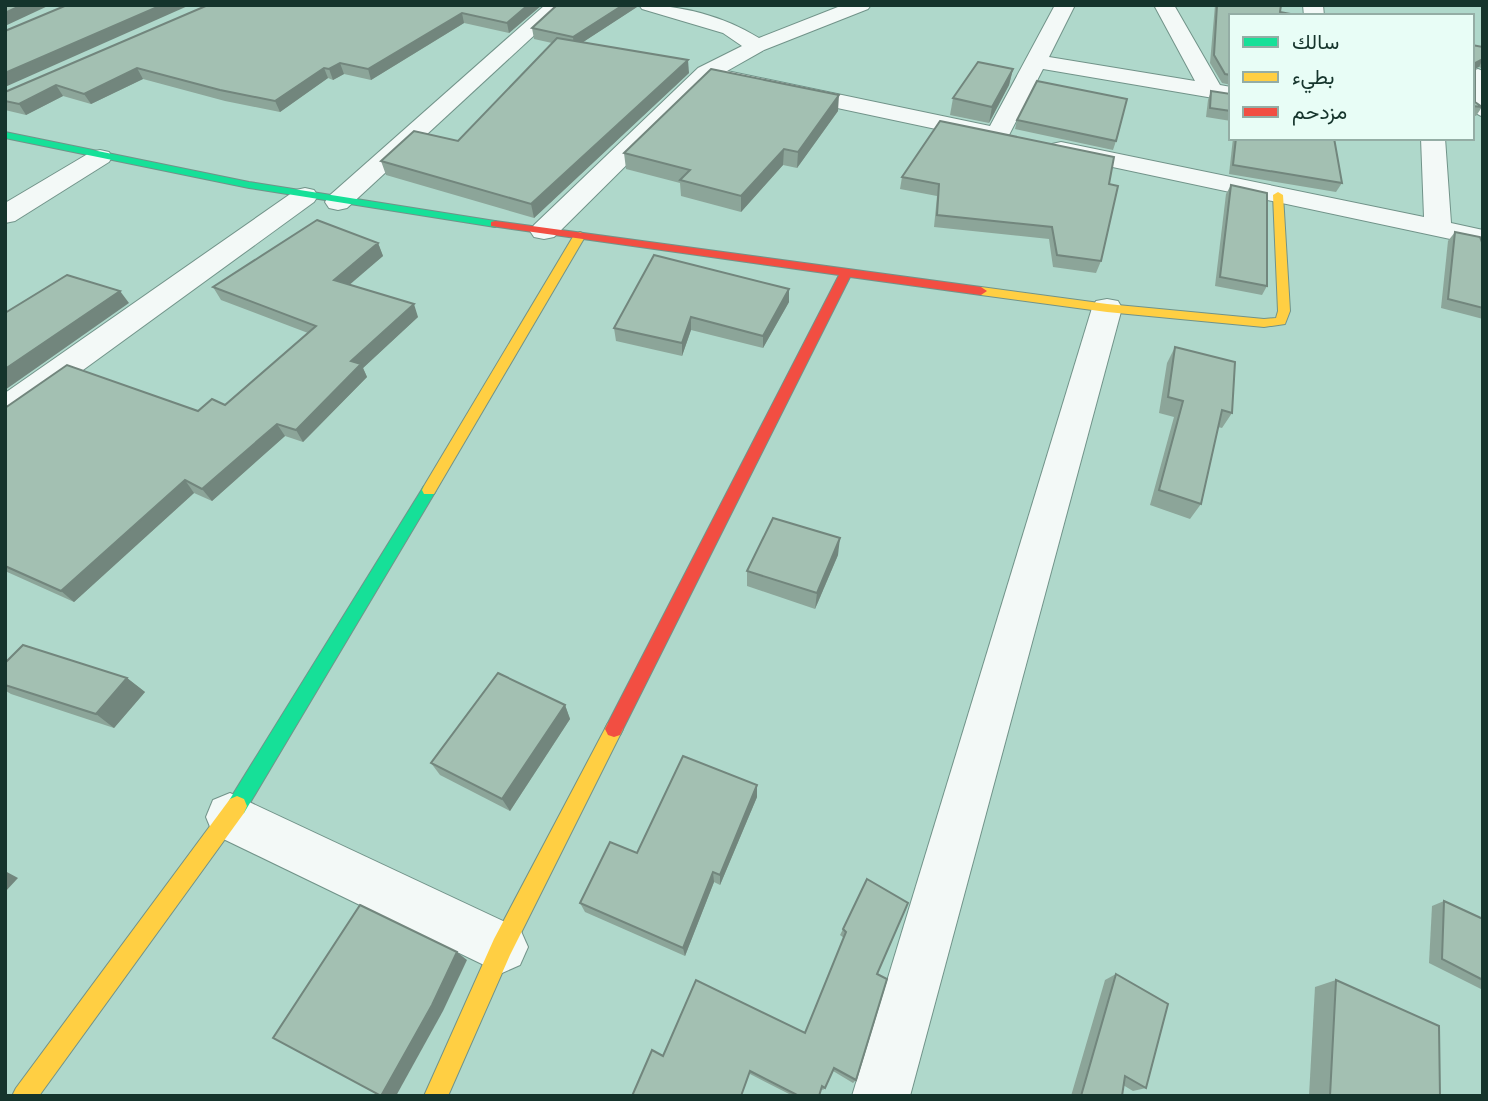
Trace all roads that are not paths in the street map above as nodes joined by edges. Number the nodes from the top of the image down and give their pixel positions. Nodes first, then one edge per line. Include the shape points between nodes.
1 (557, 5) edge
2 (649, 5) edge
3 (861, 5) edge
4 (1065, 5) edge
5 (1164, 5) edge
6 (757, 46) junction
7 (1035, 61) junction
8 (706, 73) junction
9 (1478, 76) edge
10 (1221, 93) edge
11 (1483, 110) edge
12 (5, 135) edge
13 (997, 135) junction
14 (1433, 140) edge
15 (100, 158) junction
16 (1278, 195) junction
17 (304, 196) junction
18 (338, 202) junction
19 (5, 215) edge
20 (1438, 229) junction
21 (544, 231) junction
22 (580, 235) junction
23 (1483, 238) edge
24 (847, 271) junction
25 (1107, 308) junction
26 (5, 410) edge
27 (230, 817) junction
28 (502, 947) junction
29 (24, 1096) edge
30 (436, 1096) edge
31 (881, 1096) edge

1 - 18 street
2 - 6 street via 730,29
3 - 6 street
4 - 7 street
5 - 10 street
6 - 8 street
7 - 10 street
7 - 13 street
8 - 13 street
8 - 21 street
9 - 11 street
12 - 15 street
13 - 16 street
14 - 20 street
15 - 17 street
15 - 19 street
16 - 20 street
16 - 25 street via 1281,321
17 - 18 street
17 - 26 street
18 - 21 street
20 - 23 street
21 - 22 street
22 - 24 street
22 - 27 street
24 - 25 street
24 - 28 street
25 - 31 street
27 - 28 street
27 - 29 street
28 - 30 street

